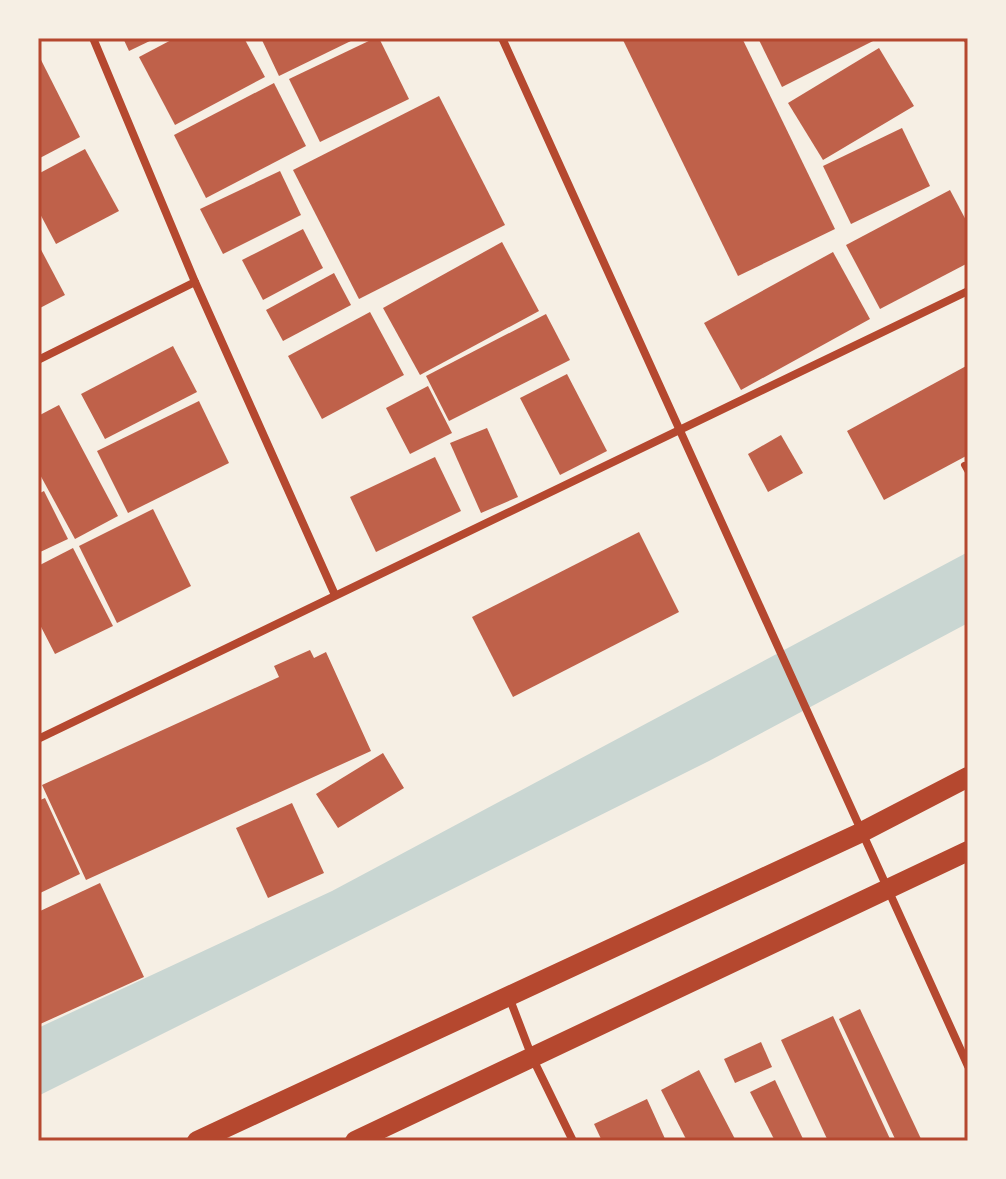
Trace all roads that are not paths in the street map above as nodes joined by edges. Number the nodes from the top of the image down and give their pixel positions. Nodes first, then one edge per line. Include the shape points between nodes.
1 (93, 38) edge
2 (502, 38) edge
3 (195, 282) junction
4 (968, 291) edge
5 (38, 360) edge
6 (681, 429) junction
7 (964, 465) dead end
8 (968, 472) edge
9 (335, 595) junction
10 (38, 739) edge
11 (968, 777) edge
12 (860, 833) junction
13 (968, 851) edge
14 (885, 890) junction
15 (509, 997) junction
16 (532, 1057) junction
17 (968, 1066) edge
18 (197, 1141) edge
19 (355, 1141) edge
20 (573, 1141) edge

1 - 3 street
2 - 6 street
3 - 5 street
3 - 9 street
4 - 6 street
6 - 9 street
6 - 12 street
7 - 8 lane
9 - 10 street
11 - 12 main road
12 - 14 street
12 - 15 main road
13 - 14 main road
14 - 16 main road
14 - 17 street
15 - 16 street
15 - 18 main road
16 - 19 main road
16 - 20 street

